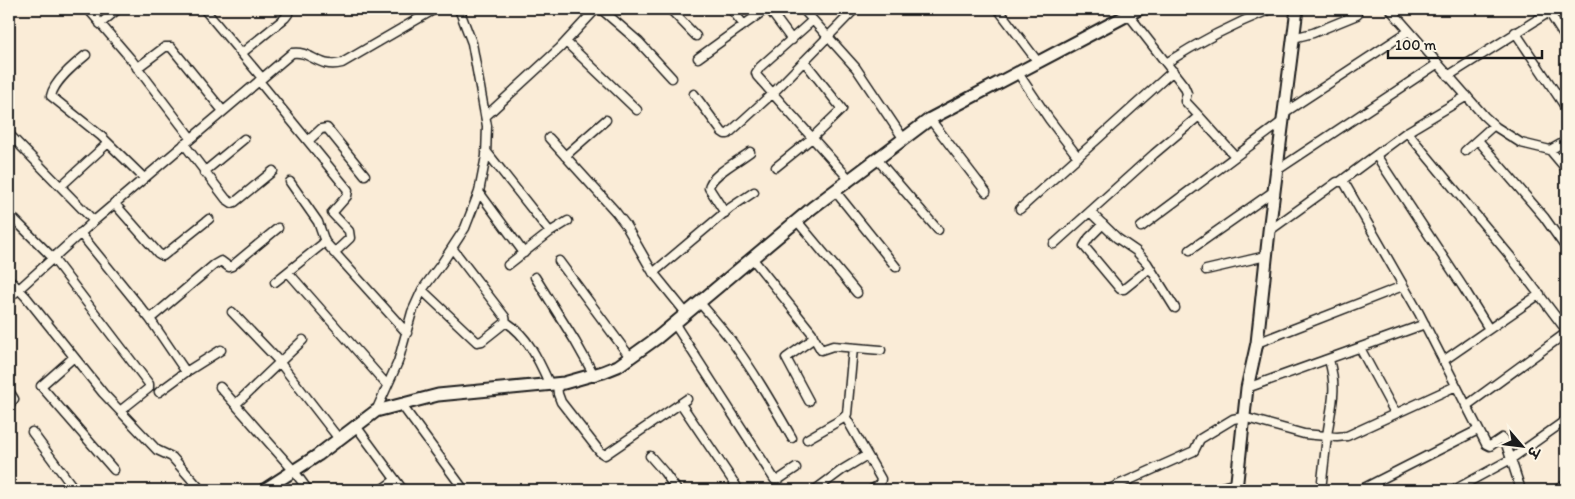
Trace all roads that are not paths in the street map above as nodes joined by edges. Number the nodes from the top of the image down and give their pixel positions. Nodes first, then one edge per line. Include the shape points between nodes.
1 (88, 9) edge
2 (118, 9) edge
3 (204, 9) edge
4 (286, 9) edge
5 (459, 9) edge
6 (596, 9) edge
7 (601, 9) edge
8 (670, 9) edge
9 (731, 9) edge
10 (803, 9) edge
11 (855, 9) edge
12 (998, 9) edge
13 (1271, 9) edge
14 (1297, 9) edge
15 (1390, 9) edge
16 (430, 10) edge
17 (1551, 10) edge
18 (1134, 12) edge
19 (1357, 14) dead end
20 (813, 20) junction
21 (100, 24) junction
22 (744, 25) junction
23 (1409, 31) junction
24 (1515, 32) junction
25 (696, 36) dead end
26 (828, 36) junction
27 (1293, 38) junction
28 (1566, 39) edge
29 (792, 40) junction
30 (566, 42) junction
31 (242, 54) junction
32 (86, 55) dead end
33 (698, 58) dead end
34 (804, 61) junction
35 (1038, 62) junction
36 (1166, 63) junction
37 (1437, 64) junction
38 (137, 68) junction
39 (1173, 71) junction
40 (1018, 73) junction
41 (1448, 76) junction
42 (672, 78) dead end
43 (261, 79) junction
44 (773, 93) junction
45 (694, 94) dead end
46 (1466, 96) junction
47 (1566, 108) edge
48 (637, 110) dead end
49 (223, 111) junction
50 (486, 116) junction
51 (1199, 116) junction
52 (1283, 117) junction
53 (930, 119) junction
54 (606, 120) dead end
55 (1494, 125) junction
56 (1407, 132) junction
57 (9, 134) edge
58 (191, 138) junction
59 (549, 138) dead end
60 (812, 138) junction
61 (903, 138) junction
62 (244, 139) dead end
63 (1478, 140) junction
64 (308, 141) junction
65 (1566, 141) edge
66 (108, 143) junction
67 (184, 144) junction
68 (486, 150) junction
69 (1550, 150) junction
70 (1465, 151) dead end
71 (750, 152) dead end
72 (1376, 155) junction
73 (565, 156) junction
74 (1235, 156) junction
75 (1078, 157) junction
76 (878, 159) junction
77 (776, 167) dead end
78 (1566, 169) edge
79 (273, 171) dead end
80 (1276, 171) junction
81 (204, 172) junction
82 (365, 175) dead end
83 (144, 178) junction
84 (850, 180) junction
85 (1341, 181) junction
86 (290, 182) dead end
87 (61, 186) junction
88 (834, 191) junction
89 (479, 192) junction
90 (754, 192) dead end
91 (986, 192) dead end
92 (1274, 192) junction
93 (114, 203) junction
94 (1020, 209) dead end
95 (1090, 212) junction
96 (725, 213) junction
97 (9, 214) edge
98 (209, 219) dead end
99 (94, 221) junction
100 (568, 221) dead end
101 (797, 221) junction
102 (1103, 224) junction
103 (1141, 227) dead end
104 (278, 228) dead end
105 (938, 230) dead end
106 (1269, 231) junction
107 (550, 232) junction
108 (80, 233) junction
109 (326, 242) junction
110 (1054, 244) dead end
111 (452, 248) junction
112 (1566, 248) edge
113 (1190, 250) dead end
114 (334, 253) junction
115 (524, 253) junction
116 (1266, 256) junction
117 (52, 257) junction
118 (752, 258) junction
119 (559, 261) dead end
120 (508, 265) dead end
121 (896, 267) dead end
122 (1150, 268) junction
123 (1206, 270) dead end
124 (288, 272) junction
125 (653, 273) junction
126 (535, 277) dead end
127 (9, 279) edge
128 (276, 282) dead end
129 (1403, 286) junction
130 (19, 289) junction
131 (422, 290) junction
132 (857, 293) dead end
133 (1540, 294) junction
134 (9, 298) edge
135 (700, 302) junction
136 (1175, 308) dead end
137 (232, 312) dead end
138 (686, 313) junction
139 (150, 320) junction
140 (506, 322) junction
141 (674, 323) junction
142 (1425, 324) junction
143 (1489, 330) junction
144 (1566, 332) edge
145 (407, 333) junction
146 (813, 336) junction
147 (303, 340) dead end
148 (1257, 343) junction
149 (853, 348) junction
150 (1360, 348) junction
151 (221, 350) dead end
152 (881, 350) dead end
153 (74, 357) junction
154 (630, 357) junction
155 (1329, 360) junction
156 (1443, 361) junction
157 (279, 362) junction
158 (186, 372) junction
159 (594, 375) junction
160 (554, 384) junction
161 (387, 385) junction
162 (1456, 386) junction
163 (220, 387) dead end
164 (1247, 388) junction
165 (9, 390) edge
166 (159, 392) dead end
167 (809, 401) dead end
168 (9, 404) edge
169 (236, 404) junction
170 (401, 404) junction
171 (1466, 406) junction
172 (120, 411) junction
173 (376, 411) junction
174 (1395, 413) junction
175 (845, 416) junction
176 (1243, 417) junction
177 (1566, 420) edge
178 (356, 426) junction
179 (1478, 430) junction
180 (32, 432) dead end
181 (1327, 436) junction
182 (792, 438) dead end
183 (339, 439) junction
184 (806, 439) dead end
185 (867, 454) junction
186 (650, 456) dead end
187 (1511, 459) junction
188 (796, 468) dead end
189 (114, 470) dead end
190 (294, 471) junction
191 (395, 480) junction
192 (1566, 484) edge
193 (1236, 487) edge
194 (75, 490) edge
195 (201, 490) edge
196 (264, 490) edge
197 (308, 490) edge
198 (381, 490) edge
199 (403, 490) edge
200 (464, 490) edge
201 (677, 490) edge
202 (739, 490) edge
203 (815, 490) edge
204 (871, 490) edge
205 (1107, 490) edge
206 (1212, 490) edge
207 (1321, 490) edge
208 (1360, 490) edge
209 (1454, 490) edge
210 (1522, 490) edge
211 (1557, 490) edge

1 - 21 street
2 - 21 street
3 - 31 street
4 - 31 street via 286,18
5 - 50 street via 472,43
6 - 30 street
7 - 42 street via 639,42
8 - 25 street
9 - 22 street
10 - 20 street
11 - 26 street
12 - 35 street
13 - 36 street via 1228,27
14 - 27 street
15 - 23 street
16 - 43 street via 342,63 332,66 300,52 292,52
17 - 24 street
17 - 28 street
18 - 35 street
18 - 36 street
19 - 27 street
20 - 26 street
20 - 29 street
21 - 38 street
22 - 29 street via 769,9
22 - 33 street
23 - 37 street
23 - 52 street
24 - 41 street
24 - 47 street
26 - 34 street
26 - 61 street via 856,68
27 - 52 street
29 - 44 street via 756,72
30 - 48 street
30 - 50 street
31 - 43 street
32 - 66 street via 72,67 51,96
34 - 44 street
34 - 60 street via 842,109
35 - 40 street
36 - 39 street
37 - 41 street
37 - 80 street
38 - 49 street via 165,47 171,47
38 - 58 street
39 - 51 street via 1187,90 1185,101
39 - 75 street
40 - 53 street
40 - 75 street
41 - 46 street
43 - 49 street
43 - 64 street
44 - 45 street via 728,134
44 - 60 street
46 - 55 street
46 - 56 street
49 - 58 street
50 - 68 street
51 - 74 street
51 - 95 street
52 - 74 street
52 - 80 street
53 - 61 street
53 - 91 street
54 - 73 street
55 - 63 street
55 - 69 street via 1521,143
56 - 72 street
56 - 133 street
57 - 87 street
58 - 67 street
59 - 73 street
60 - 77 street
60 - 84 street
61 - 76 street
62 - 81 street
63 - 70 street
63 - 112 street via 1544,217
64 - 82 street via 321,129 327,128
64 - 114 street via 348,190 332,214 349,231 350,238
65 - 69 street
66 - 83 street
66 - 87 street
67 - 81 street
67 - 83 street
68 - 89 street
68 - 107 street
69 - 78 street
71 - 96 street via 710,183 708,188
72 - 85 street
72 - 143 street
73 - 125 street via 626,224
74 - 103 street
75 - 94 street
76 - 84 street
76 - 105 street
79 - 81 street via 232,203
80 - 92 street
83 - 93 street
84 - 88 street
85 - 106 street
85 - 129 street via 1346,184
86 - 109 street via 318,222
87 - 99 street
88 - 101 street
88 - 121 street
89 - 111 street via 465,228
89 - 115 street
90 - 96 street
92 - 106 street
92 - 113 street
93 - 98 street via 163,256
93 - 99 street
95 - 102 street
95 - 110 street
96 - 125 street
97 - 117 street
99 - 108 street
100 - 107 street
101 - 118 street
101 - 132 street
102 - 122 street via 1136,251
102 - 122 street via 1084,246 1120,289 1124,290
104 - 139 street via 232,266 221,261 214,265
106 - 116 street
107 - 115 street
108 - 117 street
108 - 139 street
109 - 114 street
109 - 124 street
111 - 131 street
111 - 140 street
114 - 145 street
115 - 120 street
116 - 123 street
116 - 148 street
117 - 130 street
117 - 172 street via 149,384 149,388
118 - 135 street
118 - 146 street
119 - 154 street
122 - 136 street
124 - 128 street
124 - 161 street
125 - 138 street
126 - 159 street
127 - 130 street
129 - 142 street
129 - 148 street
130 - 134 street
130 - 153 street
131 - 140 street via 474,341 482,341
131 - 145 street
133 - 143 street
133 - 144 street
135 - 138 street
135 - 182 street via 741,356
137 - 157 street
138 - 141 street
139 - 158 street
140 - 160 street via 518,329
141 - 154 street
141 - 188 street via 774,480
142 - 150 street
142 - 156 street
143 - 156 street
144 - 171 street
145 - 161 street
146 - 149 street via 821,350 833,346
146 - 167 street via 786,358
147 - 157 street
148 - 164 street
149 - 152 street
149 - 175 street
150 - 155 street
150 - 174 street
151 - 158 street
153 - 172 street
153 - 189 street via 41,386
154 - 159 street via 618,366
155 - 164 street
155 - 181 street via 1334,393
156 - 162 street
157 - 169 street
157 - 183 street
158 - 166 street
159 - 160 street
160 - 170 street via 438,395
160 - 202 street via 561,402 605,455 684,401
161 - 173 street
162 - 171 street
162 - 174 street
163 - 169 street
164 - 176 street
165 - 168 street via 14,399
169 - 190 street
170 - 173 street
170 - 200 street
171 - 179 street
172 - 195 street via 158,450 172,457
173 - 178 street
174 - 181 street via 1348,436
175 - 184 street
175 - 185 street
176 - 181 street via 1304,434
176 - 193 street
176 - 205 street via 1228,421 1200,439 1194,452
177 - 187 street
178 - 183 street
178 - 191 street
179 - 187 street via 1488,446 1499,438 1504,439
179 - 208 street
180 - 194 street
181 - 207 street
183 - 190 street
185 - 203 street
185 - 204 street via 881,482
186 - 201 street
187 - 209 street
187 - 210 street
190 - 196 street
190 - 197 street
191 - 198 street
191 - 199 street
192 - 211 street
193 - 206 street

